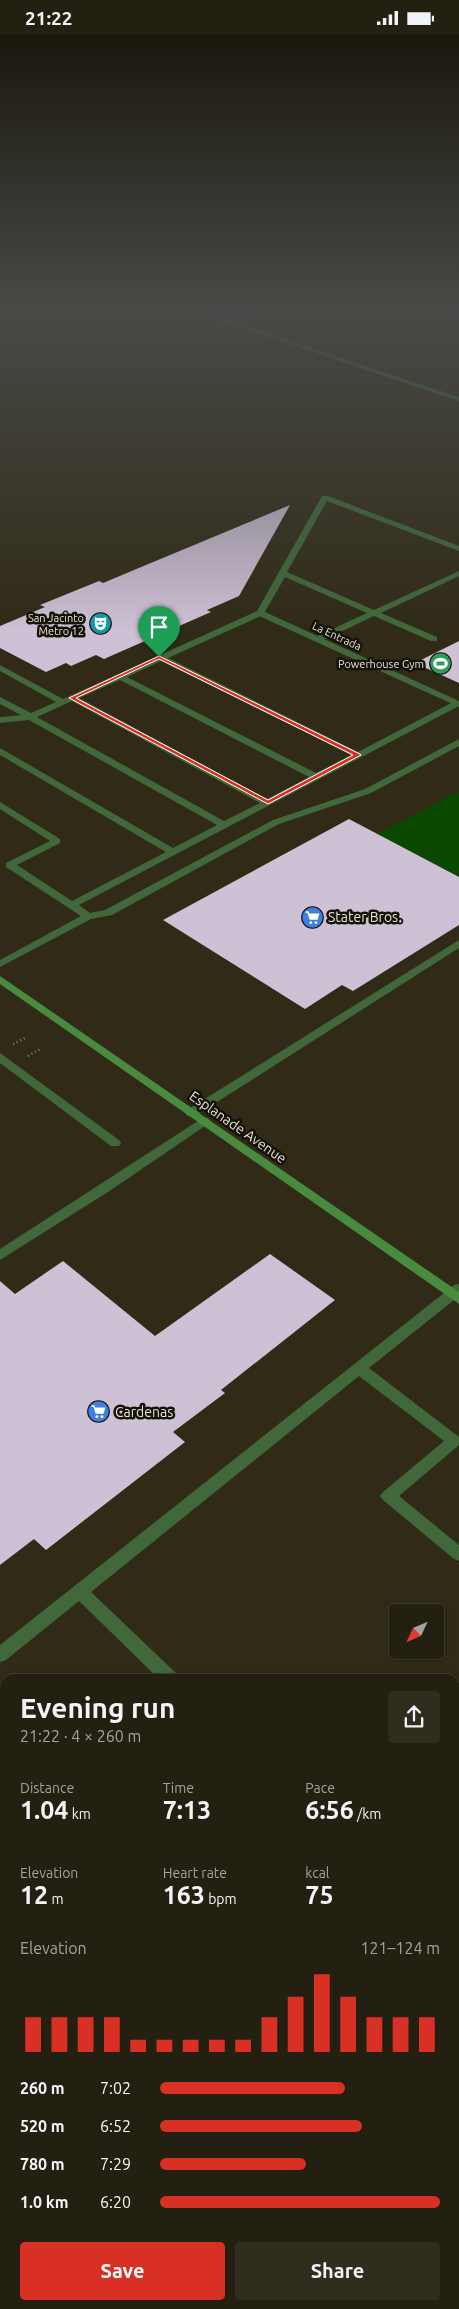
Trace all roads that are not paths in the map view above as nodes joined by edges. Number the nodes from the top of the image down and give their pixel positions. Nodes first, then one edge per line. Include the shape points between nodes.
1 (459, 549) edge
2 (283, 573) junction
3 (459, 573) edge
4 (376, 612) junction
5 (260, 613) junction
6 (318, 639) junction
7 (434, 639) dead end
8 (159, 657) junction
9 (0, 668) edge
10 (119, 676) junction
11 (0, 700) edge
12 (67, 700) junction
13 (458, 703) edge
14 (30, 717) junction
15 (0, 721) edge
16 (459, 741) edge
17 (0, 751) edge
18 (358, 755) junction
19 (316, 777) junction
20 (268, 803) junction
21 (0, 805) edge
22 (224, 825) junction
23 (173, 852) junction
24 (71, 905) junction
25 (88, 917) junction
26 (459, 943) edge
27 (0, 964) edge
28 (0, 979) edge
29 (0, 1057) edge
30 (191, 1113) junction
31 (204, 1121) junction
32 (115, 1143) dead end
33 (0, 1255) edge
34 (457, 1294) edge
35 (360, 1369) junction
36 (459, 1554) edge
37 (81, 1593) junction
38 (0, 1655) edge
39 (166, 1674) edge

1 - 2 street via 325,498
2 - 4 street
2 - 5 street
3 - 4 street
4 - 6 street
4 - 7 street
5 - 6 street, La Entrada
5 - 8 street
6 - 13 street, La Entrada
8 - 10 street
8 - 18 street
9 - 12 street
10 - 12 street
10 - 19 street
11 - 14 street
12 - 14 street
12 - 20 street
13 - 18 street
14 - 15 street
14 - 22 street
16 - 25 street via 368,791 276,822 108,913
17 - 23 street
18 - 19 street
19 - 20 street
20 - 22 street
21 - 24 street via 57,841 10,865
22 - 23 street
23 - 24 street
24 - 25 street
25 - 27 street
26 - 30 street
28 - 30 main road, Esplanade Avenue
29 - 32 street
30 - 31 main road, Esplanade Avenue
31 - 33 street
31 - 34 main road, Esplanade Avenue
34 - 35 street
35 - 36 street via 454,1441 388,1496
35 - 37 street
37 - 38 street
37 - 39 street

